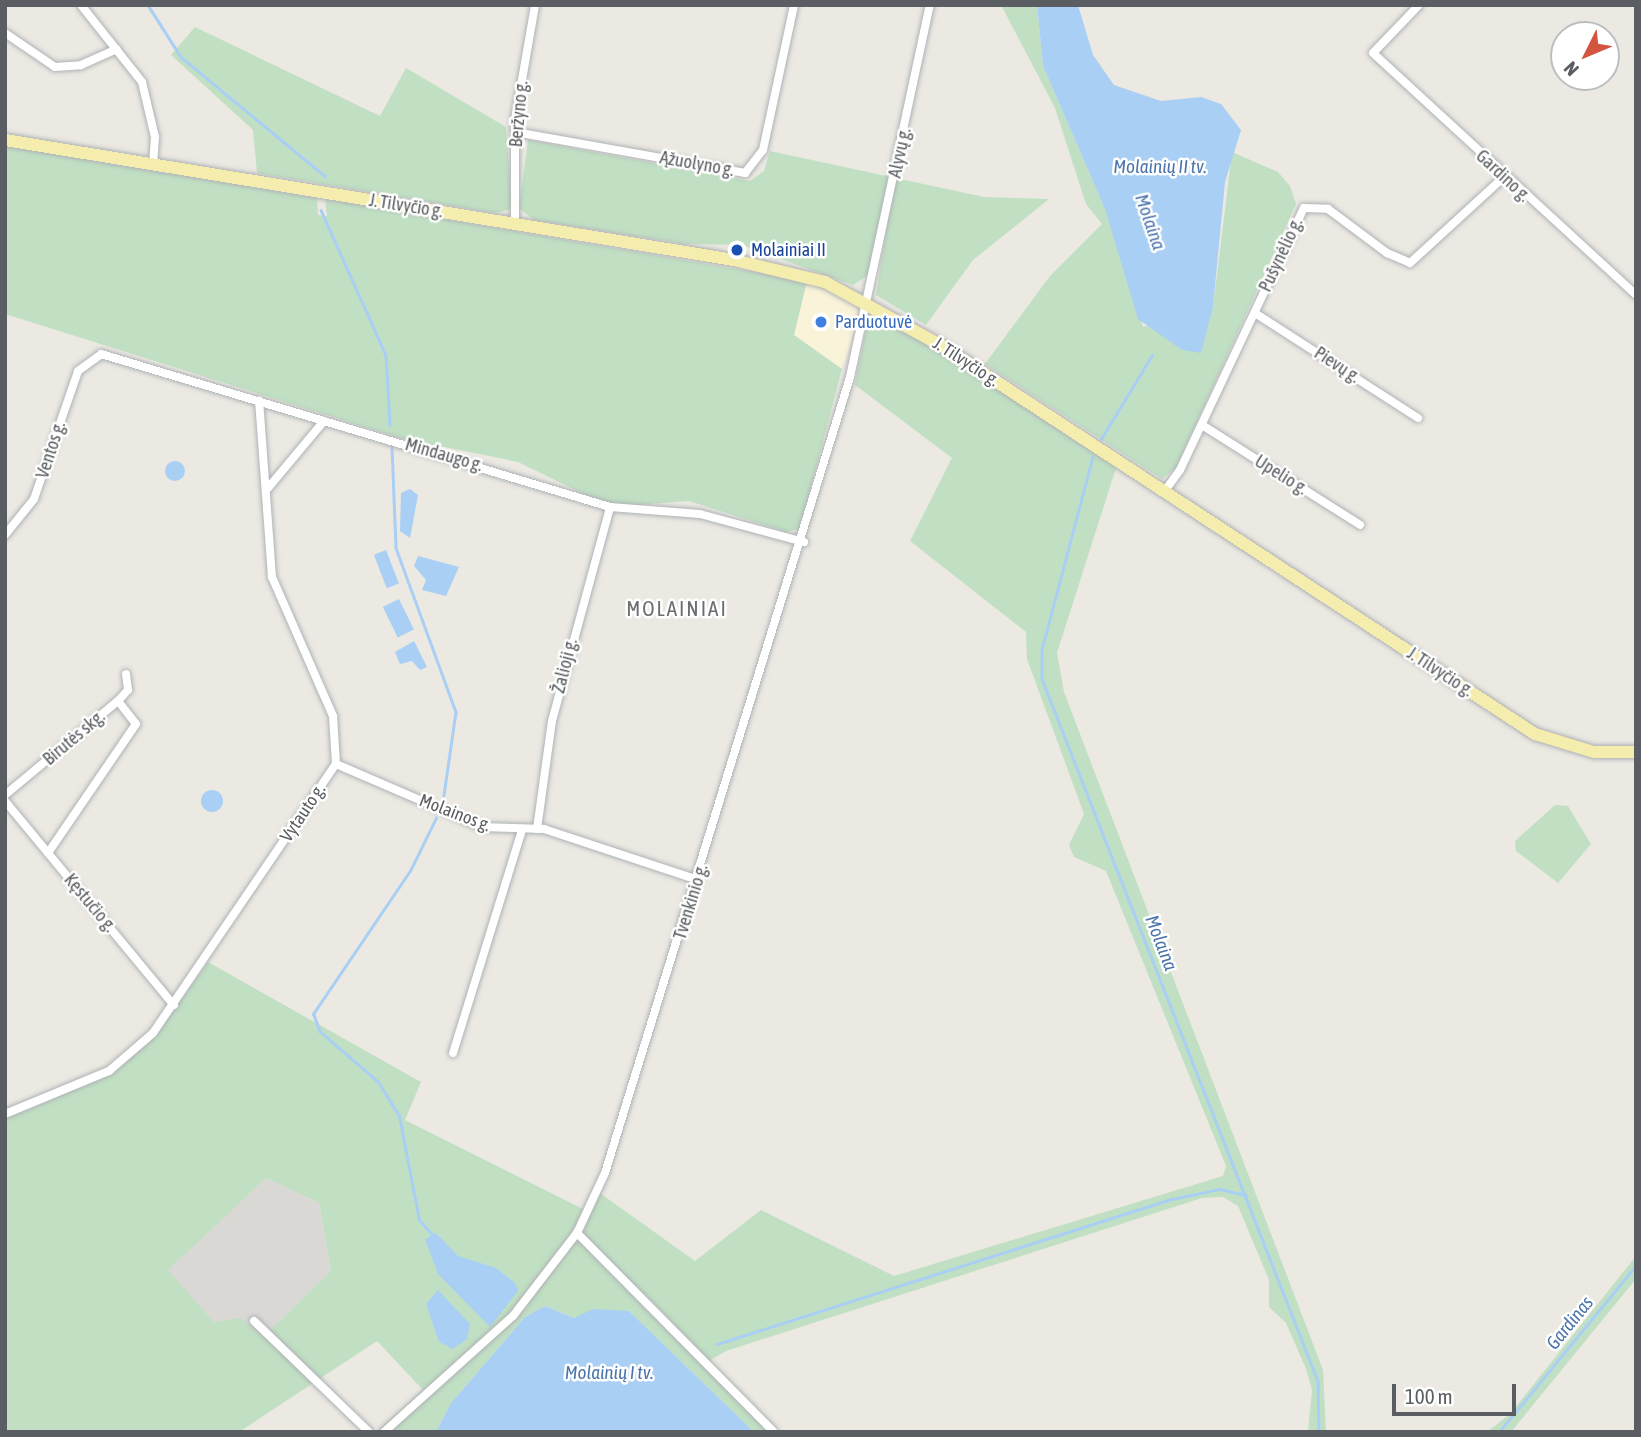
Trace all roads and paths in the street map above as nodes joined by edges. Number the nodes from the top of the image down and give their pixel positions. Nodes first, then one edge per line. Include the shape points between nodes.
1 (81, 5) edge
2 (535, 5) edge
3 (794, 5) edge
4 (930, 5) edge
5 (1419, 5) edge
6 (5, 33) edge
7 (117, 49) junction
8 (514, 132) junction
9 (5, 140) edge
10 (153, 164) junction
11 (1504, 177) junction
12 (515, 224) junction
13 (1636, 295) edge
14 (867, 300) junction
15 (1255, 313) junction
16 (88, 358) joint
17 (259, 400) junction
18 (1418, 418) dead end
19 (324, 421) junction
20 (1202, 425) junction
21 (268, 488) junction
22 (1164, 492) junction
23 (610, 507) junction
24 (1360, 525) dead end
25 (5, 536) edge
26 (804, 542) junction
27 (126, 674) dead end
28 (118, 701) junction
29 (1636, 752) edge
30 (336, 764) junction
31 (5, 795) edge
32 (5, 801) edge
33 (537, 829) junction
34 (522, 830) junction
35 (48, 853) junction
36 (698, 880) junction
37 (174, 1005) junction
38 (453, 1053) dead end
39 (5, 1114) edge
40 (577, 1233) junction
41 (254, 1321) dead end
42 (369, 1432) edge
43 (384, 1432) edge
44 (774, 1432) edge

1 - 7 street
2 - 8 street, Beržyno g.
3 - 8 street, Ąžuolyno g. via 753,169 734,173
4 - 14 street, Alyvų g.
5 - 11 street, Gardino g. via 1373,53
6 - 7 street via 55,67 81,65
7 - 10 street via 142,82 152,110
8 - 12 street, Beržyno g.
9 - 10 main road, J. Tilvyčio g.
10 - 12 main road, J. Tilvyčio g.
11 - 13 street, Gardino g.
11 - 15 street, Pušynėlio g. via 1410,263 1387,253 1328,209 1309,205 1293,224
12 - 14 main road, J. Tilvyčio g. via 774,267
14 - 22 main road, J. Tilvyčio g.
14 - 26 street, Tvenkinio g.
15 - 18 street, Pievų g.
15 - 20 street, Pušynėlio g.
16 - 17 street, Mindaugo g. via 110,356
16 - 25 street, Ventos g. via 73,382 34,499
17 - 19 street, Mindaugo g.
17 - 21 street, Vytauto g.
19 - 21 street
19 - 23 street, Mindaugo g.
20 - 22 street, Pušynėlio g.
20 - 24 street, Upelio g.
21 - 30 street, Vytauto g. via 272,577 333,716
22 - 29 main road, J. Tilvyčio g. via 1535,734 1594,752
23 - 26 street, Mindaugo g. via 700,513
23 - 33 street, Žalioji g. via 552,721
26 - 36 street, Tvenkinio g.
27 - 28 street, Birutės skg. via 128,690
28 - 31 street, Birutės skg.
28 - 35 street via 136,724
30 - 34 street, Molainos g. via 482,827
30 - 37 street, Vytauto g.
32 - 35 street, Kęstučio g.
33 - 34 street, Molainos g.
33 - 36 street, Molainos g.
34 - 38 street
35 - 37 street, Kęstučio g.
36 - 40 street, Tvenkinio g. via 605,1173
37 - 39 street, Vytauto g. via 134,1054 109,1071
40 - 43 street, Tvenkinio g. via 495,1335
40 - 44 street
41 - 42 street

